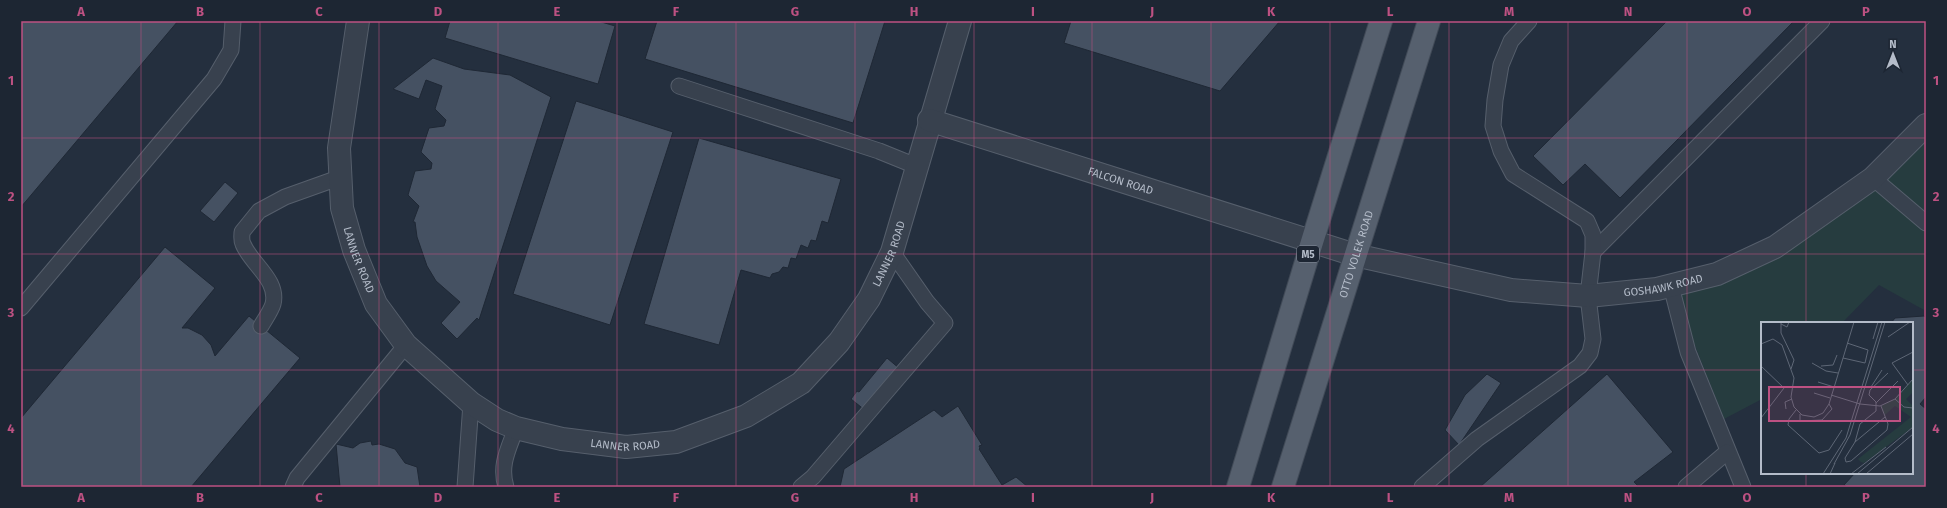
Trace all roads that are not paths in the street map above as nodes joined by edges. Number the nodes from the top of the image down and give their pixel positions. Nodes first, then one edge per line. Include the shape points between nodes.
1 (233, 21) edge
2 (358, 21) edge
3 (960, 21) edge
4 (1382, 21) edge
5 (1429, 21) edge
6 (1518, 21) edge
7 (1529, 21) edge
8 (1822, 21) edge
9 (1511, 41) junction
10 (679, 86) dead end
11 (929, 120) junction
12 (1926, 125) edge
13 (916, 166) junction
14 (341, 177) junction
15 (1873, 178) junction
16 (1926, 223) edge
17 (1312, 242) junction
18 (892, 252) junction
19 (1593, 252) junction
20 (1355, 255) junction
21 (1671, 286) junction
22 (1588, 296) junction
23 (21, 308) edge
24 (261, 326) dead end
25 (406, 345) junction
26 (471, 403) junction
27 (516, 428) junction
28 (1727, 452) junction
29 (293, 487) edge
30 (465, 487) edge
31 (506, 487) edge
32 (801, 487) edge
33 (1238, 487) edge
34 (1283, 487) edge
35 (1422, 487) edge
36 (1686, 487) edge
37 (1744, 487) edge

1 - 23 lane via 231,50 214,79
2 - 14 street, LANNER ROAD via 339,148
3 - 11 street, LANNER ROAD
4 - 17 main road, M5
5 - 20 main road, OTTO VOLEK ROAD
6 - 9 lane
7 - 9 lane
8 - 19 lane
9 - 19 lane via 1500,65 1495,100 1493,126 1500,151 1513,174 1587,221 1593,235
10 - 13 lane via 879,151
11 - 13 street, LANNER ROAD
11 - 17 street, FALCON ROAD
12 - 15 street, GOSHAWK ROAD
13 - 18 street, LANNER ROAD
14 - 24 lane via 285,197 259,211 242,232 242,243 249,256 264,272 272,289 273,303
14 - 25 street, LANNER ROAD via 342,208 354,250 376,304
15 - 16 lane
15 - 21 street, GOSHAWK ROAD via 1775,247 1717,274
17 - 20 street, FALCON ROAD
17 - 33 main road, M5
18 - 27 street, LANNER ROAD via 869,299 838,342 801,383 746,416 676,442 626,447 562,439
18 - 32 lane via 945,323 813,477
19 - 22 lane
20 - 22 street, GOSHAWK ROAD via 1511,290
20 - 34 main road, OTTO VOLEK ROAD
21 - 22 street, GOSHAWK ROAD
21 - 28 lane via 1688,352
22 - 35 lane via 1594,339 1590,353 1580,366 1477,439
25 - 26 street, LANNER ROAD
25 - 29 lane via 297,478
26 - 27 street, LANNER ROAD via 497,420
26 - 30 lane
27 - 31 lane via 503,462
28 - 36 lane
28 - 37 lane

